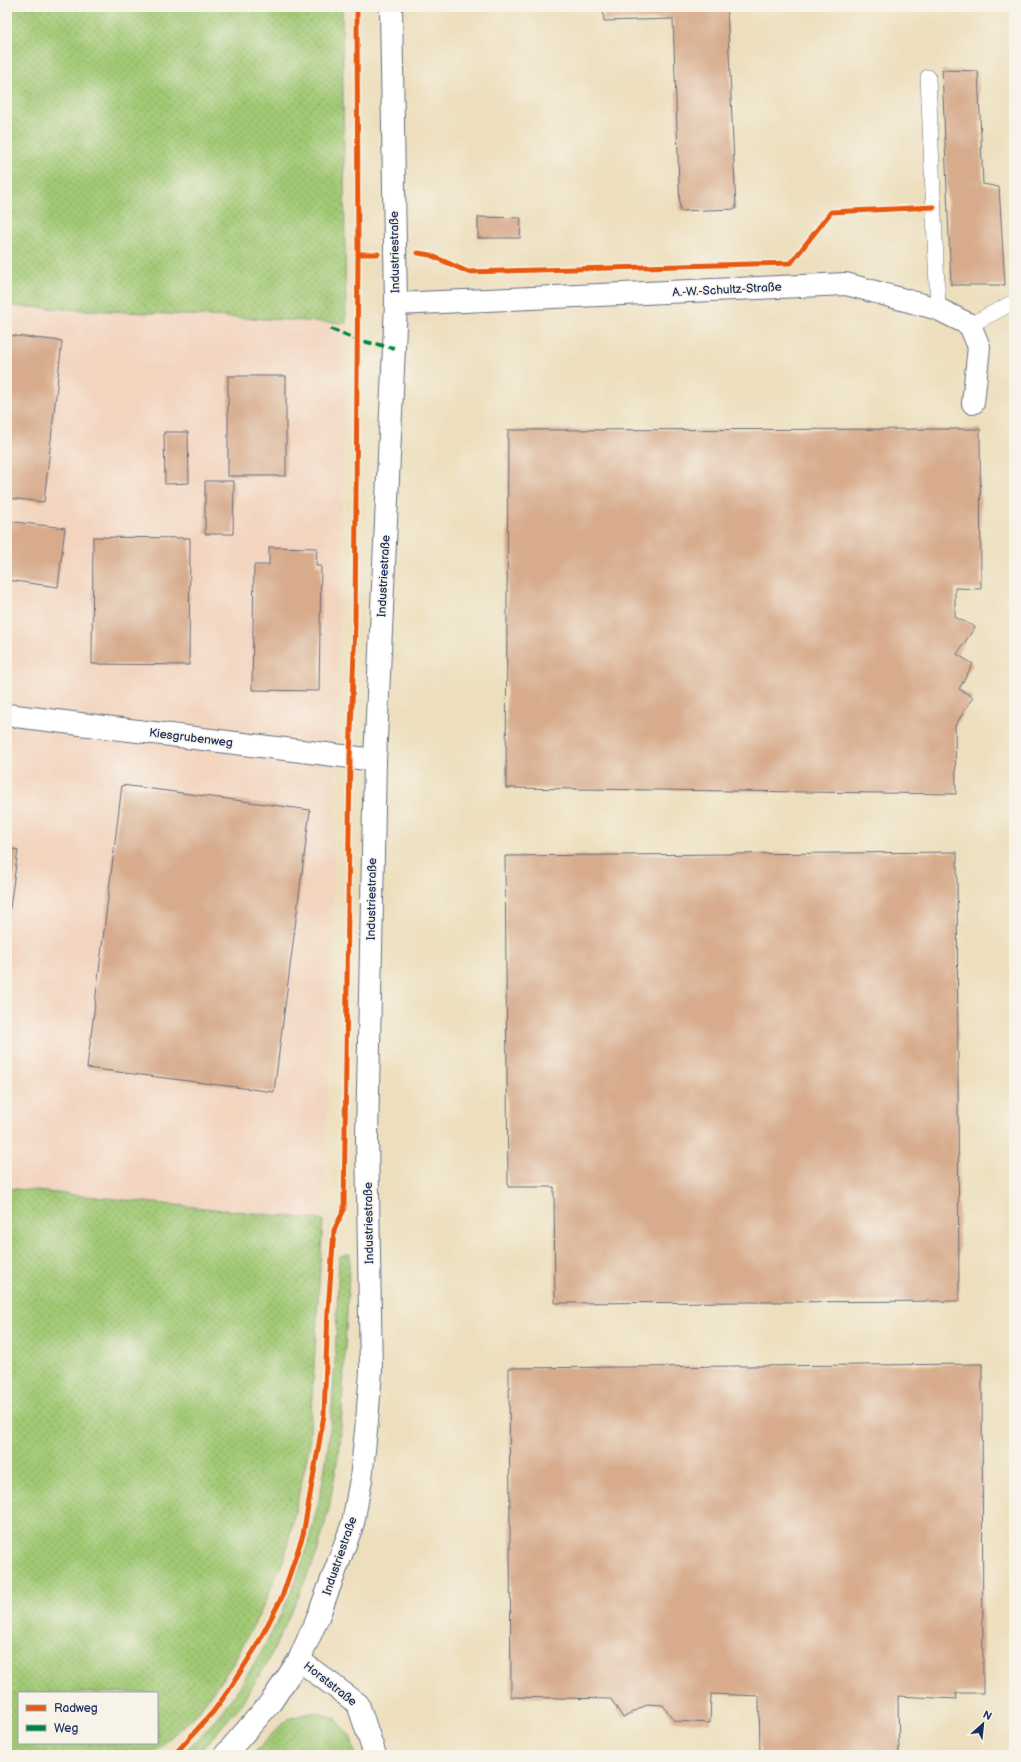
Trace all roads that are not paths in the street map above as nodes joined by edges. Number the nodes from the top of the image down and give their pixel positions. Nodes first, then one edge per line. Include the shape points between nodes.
1 (390, 7) edge
2 (928, 77) dead end
3 (1014, 302) edge
4 (396, 304) junction
5 (938, 309) junction
6 (970, 325) junction
7 (973, 403) dead end
8 (7, 716) edge
9 (376, 760) junction
10 (299, 1660) junction
11 (225, 1755) edge
12 (375, 1755) edge

1 - 4 street, Industriestraße
2 - 5 lane
3 - 6 lane
4 - 5 street, A.-W.-Schultz-Straße via 846,284
4 - 9 street, Industriestraße
5 - 6 street, A.-W.-Schultz-Straße
6 - 7 street via 979,347
8 - 9 street, Kiesgrubenweg
9 - 10 street, Industriestraße via 367,1137 371,1371 367,1421 353,1523
10 - 11 street, Industriestraße via 271,1702
10 - 12 street, Horststraße via 358,1704

